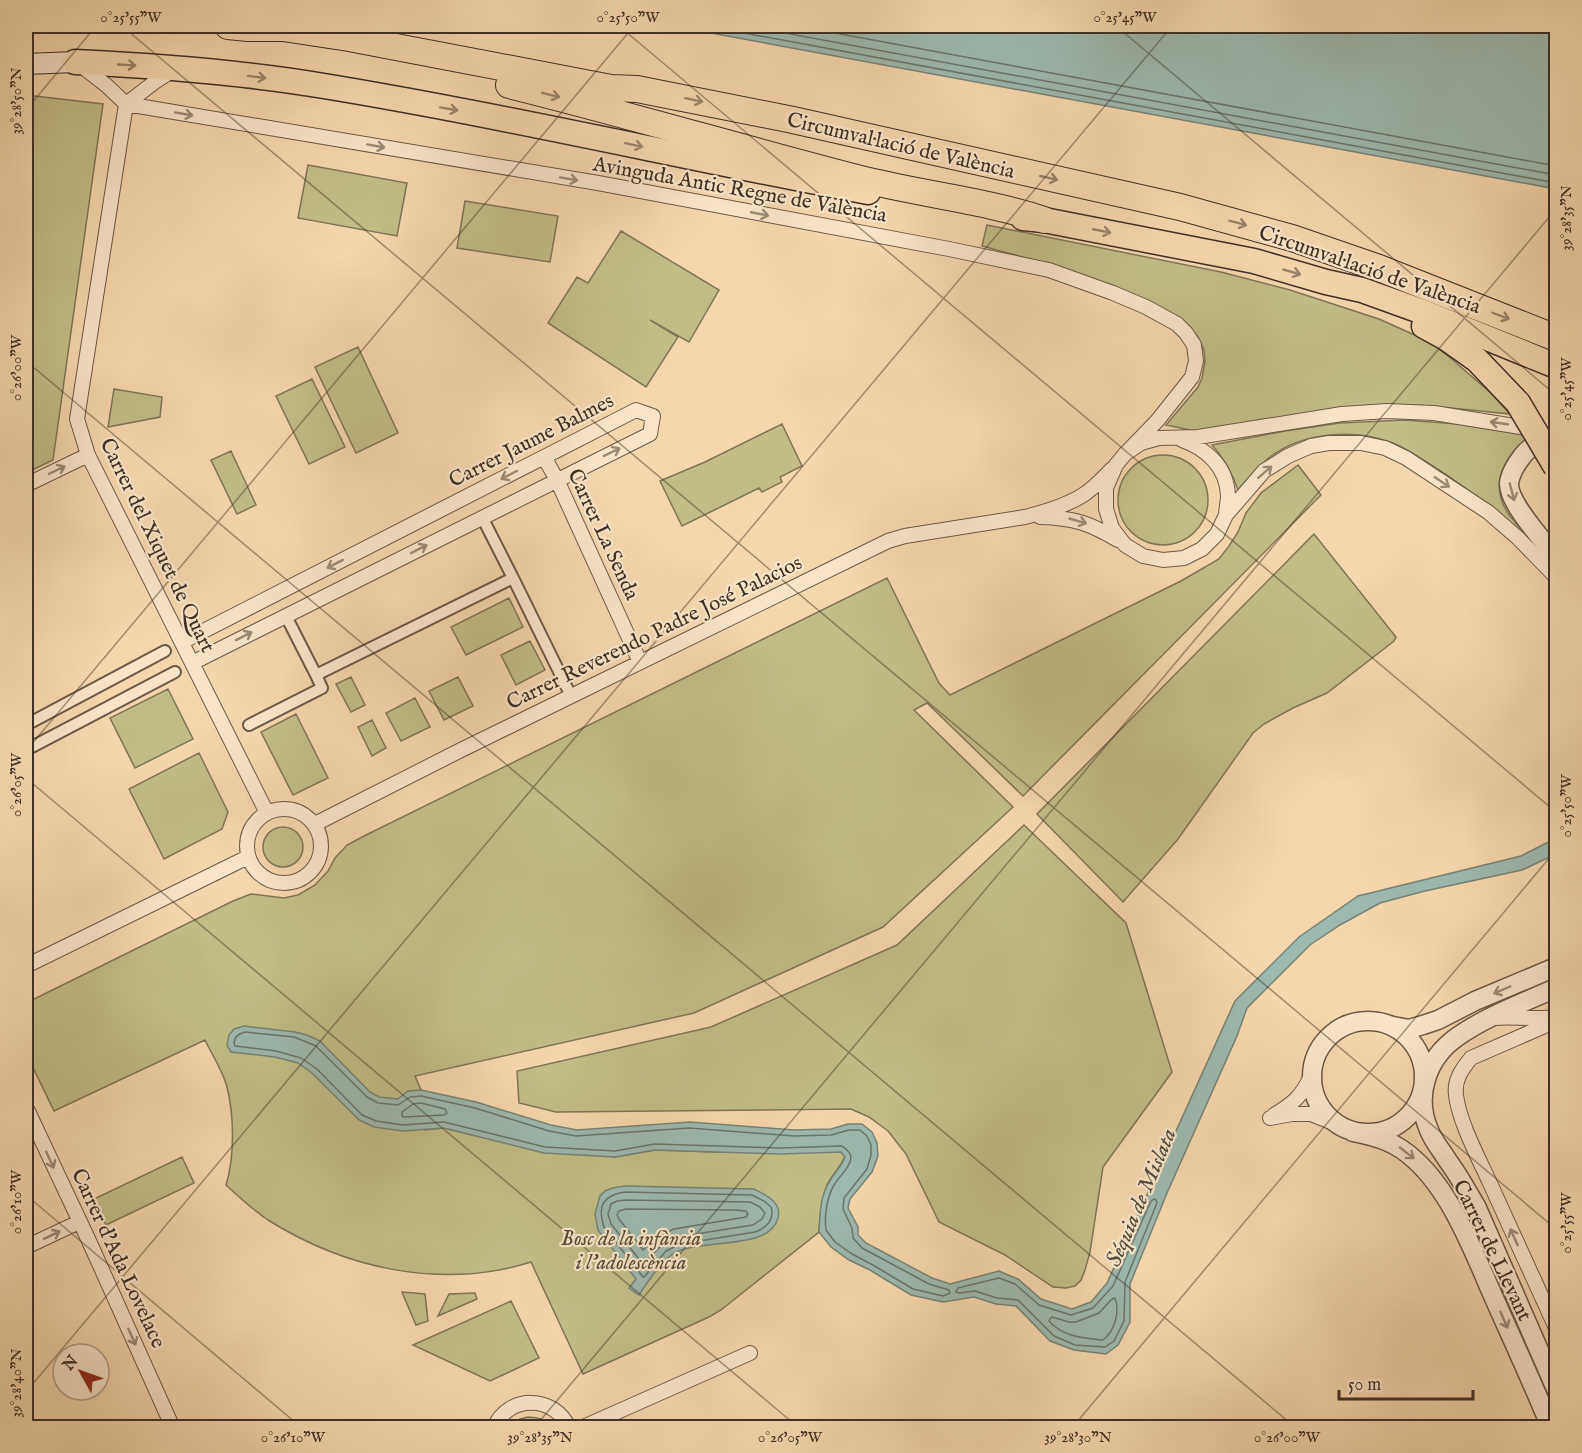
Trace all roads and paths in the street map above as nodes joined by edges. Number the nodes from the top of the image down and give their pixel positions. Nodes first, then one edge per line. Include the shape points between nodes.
1 (331, 26) edge
2 (238, 27) edge
3 (75, 62) junction
4 (28, 63) edge
5 (178, 68) junction
6 (637, 88) junction
7 (126, 104) junction
8 (1044, 220) junction
9 (1326, 282) junction
10 (1557, 338) edge
11 (1557, 366) edge
12 (1557, 436) edge
13 (1178, 438) junction
14 (1125, 454) junction
15 (88, 455) junction
16 (544, 457) junction
17 (1557, 467) edge
18 (1113, 469) junction
19 (557, 480) junction
20 (26, 485) edge
21 (1226, 515) junction
22 (482, 517) junction
23 (1025, 517) junction
24 (1125, 545) junction
25 (1557, 557) edge
26 (1557, 577) edge
27 (513, 579) junction
28 (286, 616) junction
29 (182, 642) junction
30 (165, 651) dead end
31 (640, 662) junction
32 (192, 663) junction
33 (175, 672) dead end
34 (316, 675) junction
35 (571, 696) junction
36 (26, 725) edge
37 (249, 725) dead end
38 (26, 750) edge
39 (267, 813) junction
40 (315, 824) junction
41 (248, 857) junction
42 (26, 966) edge
43 (1557, 967) edge
44 (1557, 988) edge
45 (1557, 1016) edge
46 (1491, 1018) junction
47 (1557, 1021) edge
48 (1392, 1026) junction
49 (1312, 1074) junction
50 (1424, 1085) junction
51 (26, 1107) edge
52 (1336, 1124) junction
53 (1353, 1132) junction
54 (79, 1222) junction
55 (26, 1247) edge
56 (1557, 1328) edge
57 (750, 1353) dead end
58 (1557, 1389) edge
59 (504, 1413) junction
60 (173, 1428) edge
61 (489, 1428) edge
62 (494, 1428) edge
63 (569, 1428) edge
64 (581, 1428) edge
65 (1551, 1428) edge

1 - 6 highway via 613,79
2 - 6 highway, Circumval·lació de València via 283,28 350,38 611,88
2 -> 8 highway via 461,73 860,179
3 - 4 main road
3 -> 5 highway, Circumval·lació de València
3 - 7 street
5 - 7 street
5 -> 8 highway, Circumval·lació de València via 322,85 769,173 1013,218
6 -> 10 highway, Circumval·lació de València via 1180,207 1292,238 1379,268
7 -> 14 street, Avinguda Antic Regne de València via 598,183 1049,270 1146,307 1177,324 1194,345 1192,377 1157,422
7 - 15 street, Carrer del Xiquet de Quart via 77,419
8 -> 9 highway, Circumval·lació de València via 1254,261
9 - 11 highway, Circumval·lació de València via 1403,304
9 - 17 highway, bridge via 1412,319 1477,360 1518,404
12 -> 13 street via 1434,413 1388,411
12 -> 25 street via 1535,444 1523,455 1509,483 1525,517
13 - 14 street via 1141,443
13 - 21 street via 1197,445 1213,458 1224,475
14 - 18 street
20 -> 15 street
15 - 29 street, Carrer del Xiquet de Quart
16 - 19 street, Carrer La Senda
19 -> 16 street, Carrer Jaume Balmes via 650,434 653,416 636,410
16 -> 29 street, Carrer Jaume Balmes
18 - 23 street, Carrer Reverendo Padre José Palacios via 1084,494
18 - 24 street via 1106,488 1106,509 1112,528
19 - 22 street, Carrer Jaume Balmes
19 - 31 street, Carrer La Senda
21 - 24 street via 1217,534 1202,549 1184,558 1163,560 1143,556
21 -> 26 street via 1264,471 1288,456 1329,442 1361,443 1406,458 1488,512
22 - 27 street
28 -> 22 street, Carrer Jaume Balmes
23 -> 24 street, Carrer Reverendo Padre José Palacios via 1080,521
23 - 31 street, Carrer Reverendo Padre José Palacios via 888,540
27 - 34 street
27 - 35 street
32 -> 28 street, Carrer Jaume Balmes
28 - 34 street
29 - 32 street, Carrer del Xiquet de Quart
30 - 36 street
31 - 35 street, Carrer Reverendo Padre José Palacios
32 - 39 street, Carrer del Xiquet de Quart
33 - 38 street
34 - 37 street via 322,688
35 - 40 street, Carrer Reverendo Padre José Palacios
39 - 40 street via 288,808
39 - 41 street via 258,819 248,836
40 - 41 street via 321,836 319,861 301,880 289,884 263,878
41 - 42 street
43 -> 48 street via 1438,1020 1409,1029
44 - 46 street
45 - 46 street
46 - 50 street via 1456,1038 1443,1051
56 -> 47 street, Carrer de Llevant via 1473,1147 1455,1094 1456,1081 1471,1058
48 - 49 street via 1356,1022 1340,1029 1326,1041
48 - 50 street via 1418,1050 1424,1067
49 - 52 street via 1314,1093
49 - 52 street via 1304,1091 1270,1118 1311,1114
50 - 53 street via 1407,1118 1391,1129
50 - 58 street, Carrer de Llevant via 1423,1114 1429,1132 1476,1208
51 -> 54 street, Carrer d'Ada Lovelace
52 - 53 street
53 -> 65 street, Carrer de Llevant via 1399,1147 1439,1188 1479,1264
55 -> 54 street
54 -> 60 street, Carrer d'Ada Lovelace
57 - 64 street
59 - 61 street
59 - 62 street
59 - 63 street via 525,1402 537,1402 559,1412

